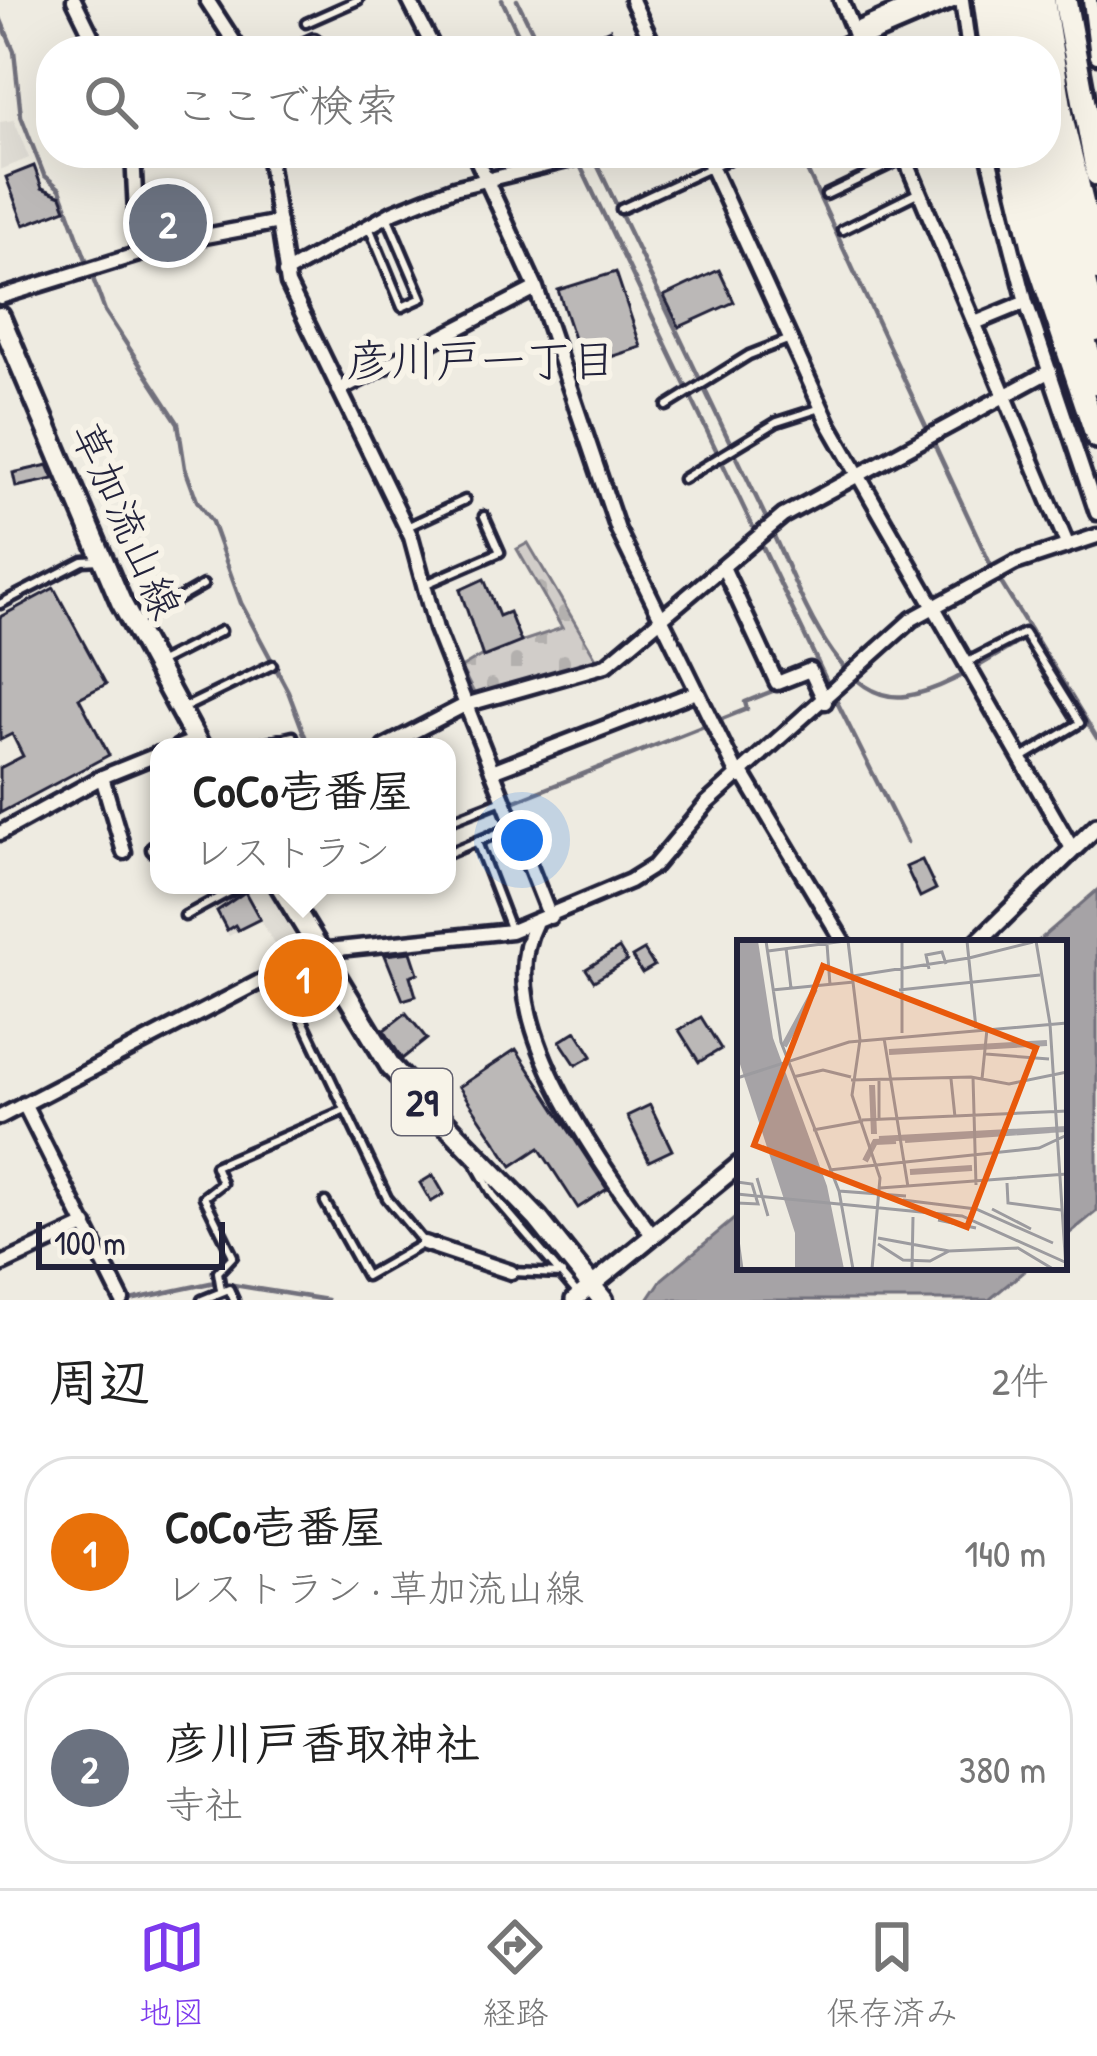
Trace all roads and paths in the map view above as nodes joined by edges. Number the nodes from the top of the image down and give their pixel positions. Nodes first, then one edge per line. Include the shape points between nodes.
1 (74, 0) edge
2 (207, 0) edge
3 (358, 0) edge
4 (409, 0) edge
5 (632, 0) edge
6 (841, 0) edge
7 (926, 0) edge
8 (958, 0) edge
9 (985, 0) edge
10 (1004, 0) edge
11 (1023, 0) edge
12 (1042, 0) edge
13 (1065, 0) edge
14 (1090, 0) edge
15 (306, 23) dead end
16 (92, 36) edge
17 (230, 36) edge
18 (427, 36) edge
19 (649, 36) edge
20 (857, 36) edge
21 (866, 36) edge
22 (869, 36) edge
23 (966, 36) edge
24 (990, 36) edge
25 (1008, 36) edge
26 (1028, 36) edge
27 (1047, 36) edge
28 (1096, 38) edge
29 (1097, 56) edge
30 (1061, 125) edge
31 (135, 168) edge
32 (270, 168) edge
33 (481, 168) edge
34 (526, 168) edge
35 (709, 168) edge
36 (711, 168) edge
37 (879, 168) edge
38 (909, 168) edge
39 (992, 168) edge
40 (1015, 168) edge
41 (1033, 168) edge
42 (1054, 168) edge
43 (1097, 174) edge
44 (484, 177) junction
45 (919, 192) junction
46 (826, 195) dead end
47 (621, 209) dead end
48 (387, 216) junction
49 (279, 222) junction
50 (369, 227) junction
51 (842, 230) dead end
52 (138, 254) junction
53 (1097, 268) edge
54 (286, 273) junction
55 (536, 288) junction
56 (0, 297) edge
57 (1026, 302) junction
58 (0, 317) edge
59 (975, 323) junction
60 (1097, 338) edge
61 (791, 339) junction
62 (19, 360) junction
63 (0, 370) edge
64 (1050, 371) junction
65 (339, 390) junction
66 (1091, 393) edge
67 (1004, 395) junction
68 (667, 406) dead end
69 (821, 408) junction
70 (1097, 437) edge
71 (858, 473) junction
72 (683, 478) dead end
73 (465, 500) dead end
74 (1097, 513) edge
75 (484, 516) dead end
76 (406, 527) junction
77 (1097, 536) edge
78 (1067, 544) junction
79 (103, 560) junction
80 (723, 567) junction
81 (423, 585) junction
82 (203, 586) dead end
83 (0, 604) edge
84 (936, 606) junction
85 (662, 618) junction
86 (132, 625) junction
87 (221, 632) dead end
88 (968, 662) junction
89 (153, 665) junction
90 (272, 665) dead end
91 (694, 693) junction
92 (825, 702) junction
93 (465, 705) junction
94 (179, 711) junction
95 (293, 736) dead end
96 (189, 738) edge
97 (285, 738) edge
98 (401, 738) edge
99 (150, 757) edge
100 (1022, 758) junction
101 (492, 771) junction
102 (741, 775) junction
103 (102, 776) junction
104 (504, 799) junction
105 (456, 818) edge
106 (514, 826) junction
107 (1097, 826) edge
108 (0, 833) edge
109 (477, 842) junction
110 (456, 850) edge
111 (1073, 850) junction
112 (124, 852) dead end
113 (225, 894) edge
114 (285, 894) edge
115 (185, 916) dead end
116 (550, 917) junction
117 (536, 923) junction
118 (511, 931) junction
119 (842, 940) edge
120 (979, 940) edge
121 (319, 952) junction
122 (279, 970) junction
123 (24, 1104) junction
124 (343, 1111) junction
125 (0, 1117) edge
126 (479, 1156) junction
127 (737, 1166) edge
128 (325, 1202) dead end
129 (86, 1225) junction
130 (652, 1235) junction
131 (424, 1243) junction
132 (0, 1265) edge
133 (511, 1272) joint
134 (562, 1274) junction
135 (220, 1290) junction
136 (589, 1295) edge
137 (122, 1300) edge
138 (202, 1300) edge
139 (234, 1300) edge

1 - 16 street
2 - 17 street
3 - 15 lane
4 - 18 street
5 - 19 street
6 - 20 street
7 - 21 street
8 - 22 street
8 - 23 street
9 - 24 highway
10 - 25 highway
11 - 26 highway
12 - 27 highway
13 - 43 highway
14 - 28 street
28 - 29 street
30 - 53 highway
31 - 52 street
32 - 49 street
33 - 44 street
34 - 44 street
35 - 47 lane
36 - 61 street
37 - 46 lane
38 - 45 street
39 - 57 street
40 - 66 highway via 1034,250
41 - 66 highway
42 - 60 highway
44 - 48 street
44 - 55 street
45 - 51 lane
45 - 59 street
48 - 50 street
48 - 50 lane via 422,298 402,307
49 - 52 street
49 - 54 street
50 - 54 street
52 - 56 street
54 - 65 street
55 - 65 street
55 - 85 street via 619,530
57 - 59 street
57 - 64 street
58 - 62 main road, 草加流山線
59 - 67 street
61 - 68 lane
61 - 69 street
62 - 63 street
62 - 79 main road, 草加流山線
64 - 67 street
64 - 74 street
65 - 76 street
66 - 70 highway
67 - 71 street
67 - 78 street
69 - 71 street
69 - 72 lane via 778,422
71 - 80 street via 783,516
71 - 84 street
73 - 76 lane
75 - 81 lane via 500,552
76 - 81 street
77 - 78 street
78 - 84 street
79 - 83 lane via 83,561
79 - 86 main road, 草加流山線
80 - 85 street
80 - 92 street via 777,683 810,670
81 - 93 street
82 - 86 lane
84 - 88 street
84 - 92 street
85 - 91 street
85 - 93 street via 606,665
86 - 89 main road, 草加流山線
87 - 89 lane
88 - 100 street
88 - 100 lane via 1024,633 1080,722
89 - 94 main road, 草加流山線
90 - 94 lane
91 - 101 street
91 - 102 street
92 - 102 street
93 - 98 street
93 - 101 street
94 - 96 main road, 草加流山線
95 - 97 lane
99 - 103 street
100 - 111 street
101 - 104 street
102 - 116 street via 654,866
102 - 119 street
103 - 108 street
103 - 112 street
104 - 105 lane
104 - 106 street
106 - 109 lane
106 - 116 street
107 - 111 street
109 - 110 lane
109 - 118 lane
111 - 120 street
113 - 115 lane
114 - 121 main road, 29
116 - 117 street
117 - 118 street
117 - 130 street via 524,976 554,1089
118 - 121 street
121 - 122 street
121 - 126 main road, 29 via 391,1067
122 - 123 street
122 - 124 lane
123 - 125 street
123 - 129 street
124 - 131 lane via 398,1217
124 - 135 lane via 215,1166 222,1183 204,1197 232,1256 218,1272
126 - 134 lane via 477,1175
126 - 136 main road, 29
127 - 130 street
128 - 131 lane via 366,1276
129 - 132 street
129 - 137 street
130 - 136 street
131 - 133 street
133 - 134 lane
134 - 136 lane
135 - 138 lane
135 - 139 lane via 230,1289

